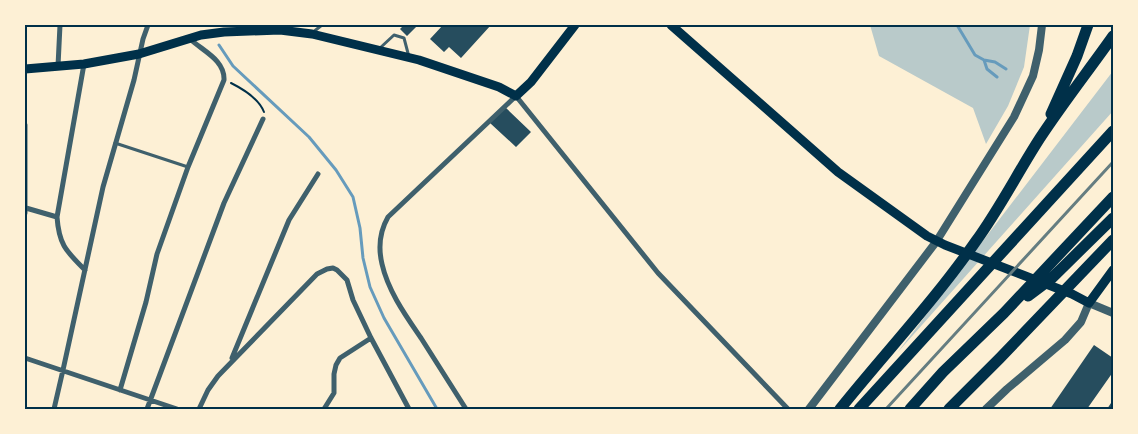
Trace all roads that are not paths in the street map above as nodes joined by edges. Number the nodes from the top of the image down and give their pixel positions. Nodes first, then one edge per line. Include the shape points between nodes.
1 (60, 25) edge
2 (148, 25) edge
3 (322, 25) edge
4 (575, 25) edge
5 (671, 25) edge
6 (1042, 25) edge
7 (1088, 25) edge
8 (312, 34) junction
9 (1113, 36) edge
10 (190, 39) junction
11 (377, 50) junction
12 (139, 54) junction
13 (410, 57) junction
14 (84, 64) junction
15 (58, 67) junction
16 (25, 69) edge
17 (516, 96) junction
18 (263, 119) road end
19 (25, 125) edge
20 (1113, 130) edge
21 (1040, 139) junction
22 (115, 143) junction
23 (188, 167) junction
24 (318, 174) dead end
25 (1113, 196) edge
26 (25, 211) edge
27 (57, 217) junction
28 (1113, 218) edge
29 (1113, 240) edge
30 (941, 244) junction
31 (85, 270) junction
32 (1113, 270) edge
33 (1089, 303) junction
34 (1113, 313) edge
35 (1004, 314) junction
36 (371, 338) junction
37 (25, 358) edge
38 (230, 363) junction
39 (64, 370) junction
40 (120, 390) junction
41 (151, 400) junction
42 (54, 409) edge
43 (147, 409) edge
44 (177, 409) edge
45 (199, 409) edge
46 (324, 409) edge
47 (409, 409) edge
48 (466, 409) edge
49 (788, 409) edge
50 (809, 409) edge
51 (840, 409) edge
52 (859, 409) edge
53 (910, 409) edge
54 (949, 409) edge
55 (986, 409) edge

1 - 15 street
2 - 12 street
3 - 8 lane
4 - 17 main road via 531,82
5 - 30 main road via 838,172
6 - 30 street via 1030,85
7 - 21 highway
8 - 10 main road via 280,30 224,32
8 - 11 main road
9 - 21 highway
10 - 12 main road
10 - 23 street via 213,57 225,73
11 - 13 main road
11 - 13 lane via 394,35 404,38
12 - 14 main road
12 - 22 street
13 - 17 main road via 500,87
14 - 15 main road
14 - 27 street
15 - 16 main road
17 - 48 street via 388,217 379,240 382,264 392,291
17 - 49 street via 658,273
18 - 41 street via 224,203
19 - 26 street
20 - 52 highway
21 - 51 highway via 948,280
22 - 23 lane
22 - 31 street
23 - 40 street via 157,254
24 - 38 street via 289,220
25 - 35 highway
26 - 27 street
27 - 31 street via 58,236 68,253
28 - 35 highway via 1052,278
29 - 54 highway
30 - 33 main road
30 - 50 street
31 - 39 street
32 - 33 main road
33 - 34 street
33 - 55 street via 1081,322 1070,334
35 - 53 highway via 943,372
36 - 38 street via 347,280 337,270 327,269 317,274
36 - 46 street via 340,358 334,374 334,393
36 - 47 street
37 - 39 street
38 - 45 street via 208,390
39 - 40 street
39 - 42 street
40 - 41 street
41 - 43 street
41 - 44 street

